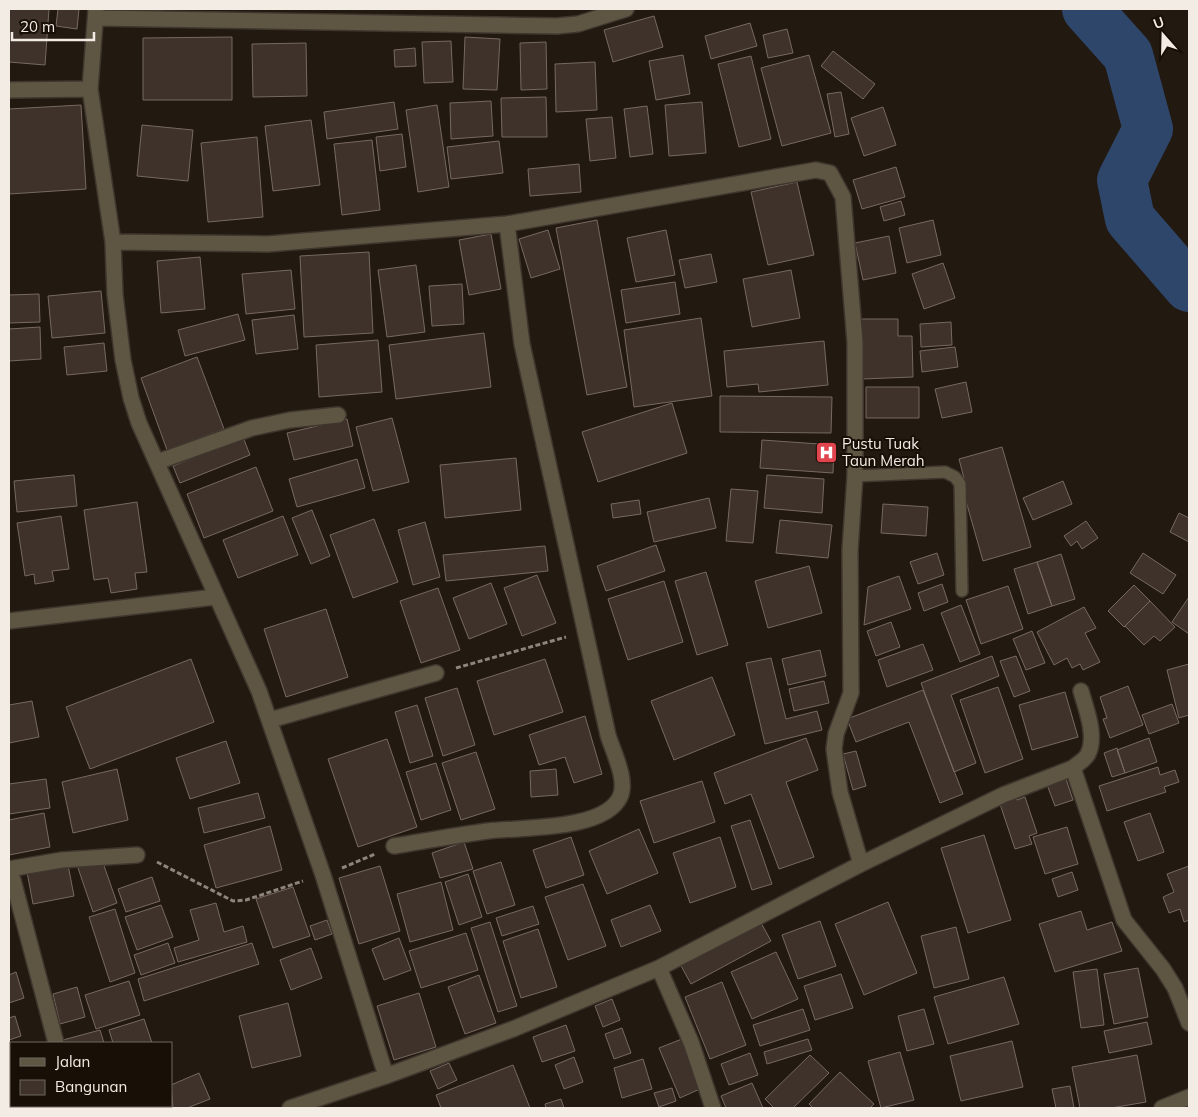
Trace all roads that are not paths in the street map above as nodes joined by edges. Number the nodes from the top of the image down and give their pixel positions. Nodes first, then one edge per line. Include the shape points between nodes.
1 (626, 9) edge
2 (96, 13) edge
3 (90, 89) junction
4 (9, 90) edge
5 (507, 224) junction
6 (113, 242) junction
7 (338, 415) dead end
8 (157, 462) junction
9 (856, 476) junction
10 (962, 590) dead end
11 (216, 597) junction
12 (9, 621) edge
13 (436, 673) road end
14 (1081, 691) dead end
15 (270, 720) junction
16 (1073, 768) junction
17 (394, 846) road end
18 (137, 855) road end
19 (861, 864) junction
20 (9, 869) edge
21 (9, 875) edge
22 (660, 968) junction
23 (1189, 1022) edge
24 (56, 1042) edge
25 (386, 1076) junction
26 (1189, 1097) edge
27 (290, 1108) edge
28 (713, 1108) edge
29 (1162, 1108) edge

1 - 2 street via 578,24 557,26
2 - 3 street
3 - 4 street
3 - 6 street
5 - 6 street via 268,244
5 - 9 street via 820,170 830,173 843,197 856,342
5 - 17 street via 522,344 622,789 616,804 600,815 555,826 495,830
6 - 8 street via 123,360 131,398
7 - 8 street via 252,428
8 - 11 street
9 - 10 lane via 945,472 955,477 960,484
9 - 19 street via 850,550 851,693 834,749 840,792
11 - 12 street
11 - 15 street
13 - 15 street
14 - 16 street via 1091,742 1087,756
15 - 25 street
16 - 19 street via 1003,795
16 - 23 street via 1124,920 1163,969
18 - 20 street via 62,860
19 - 22 street
21 - 24 street via 13,880
22 - 25 street via 513,1029
22 - 28 street via 691,1042
25 - 27 street
26 - 29 street

